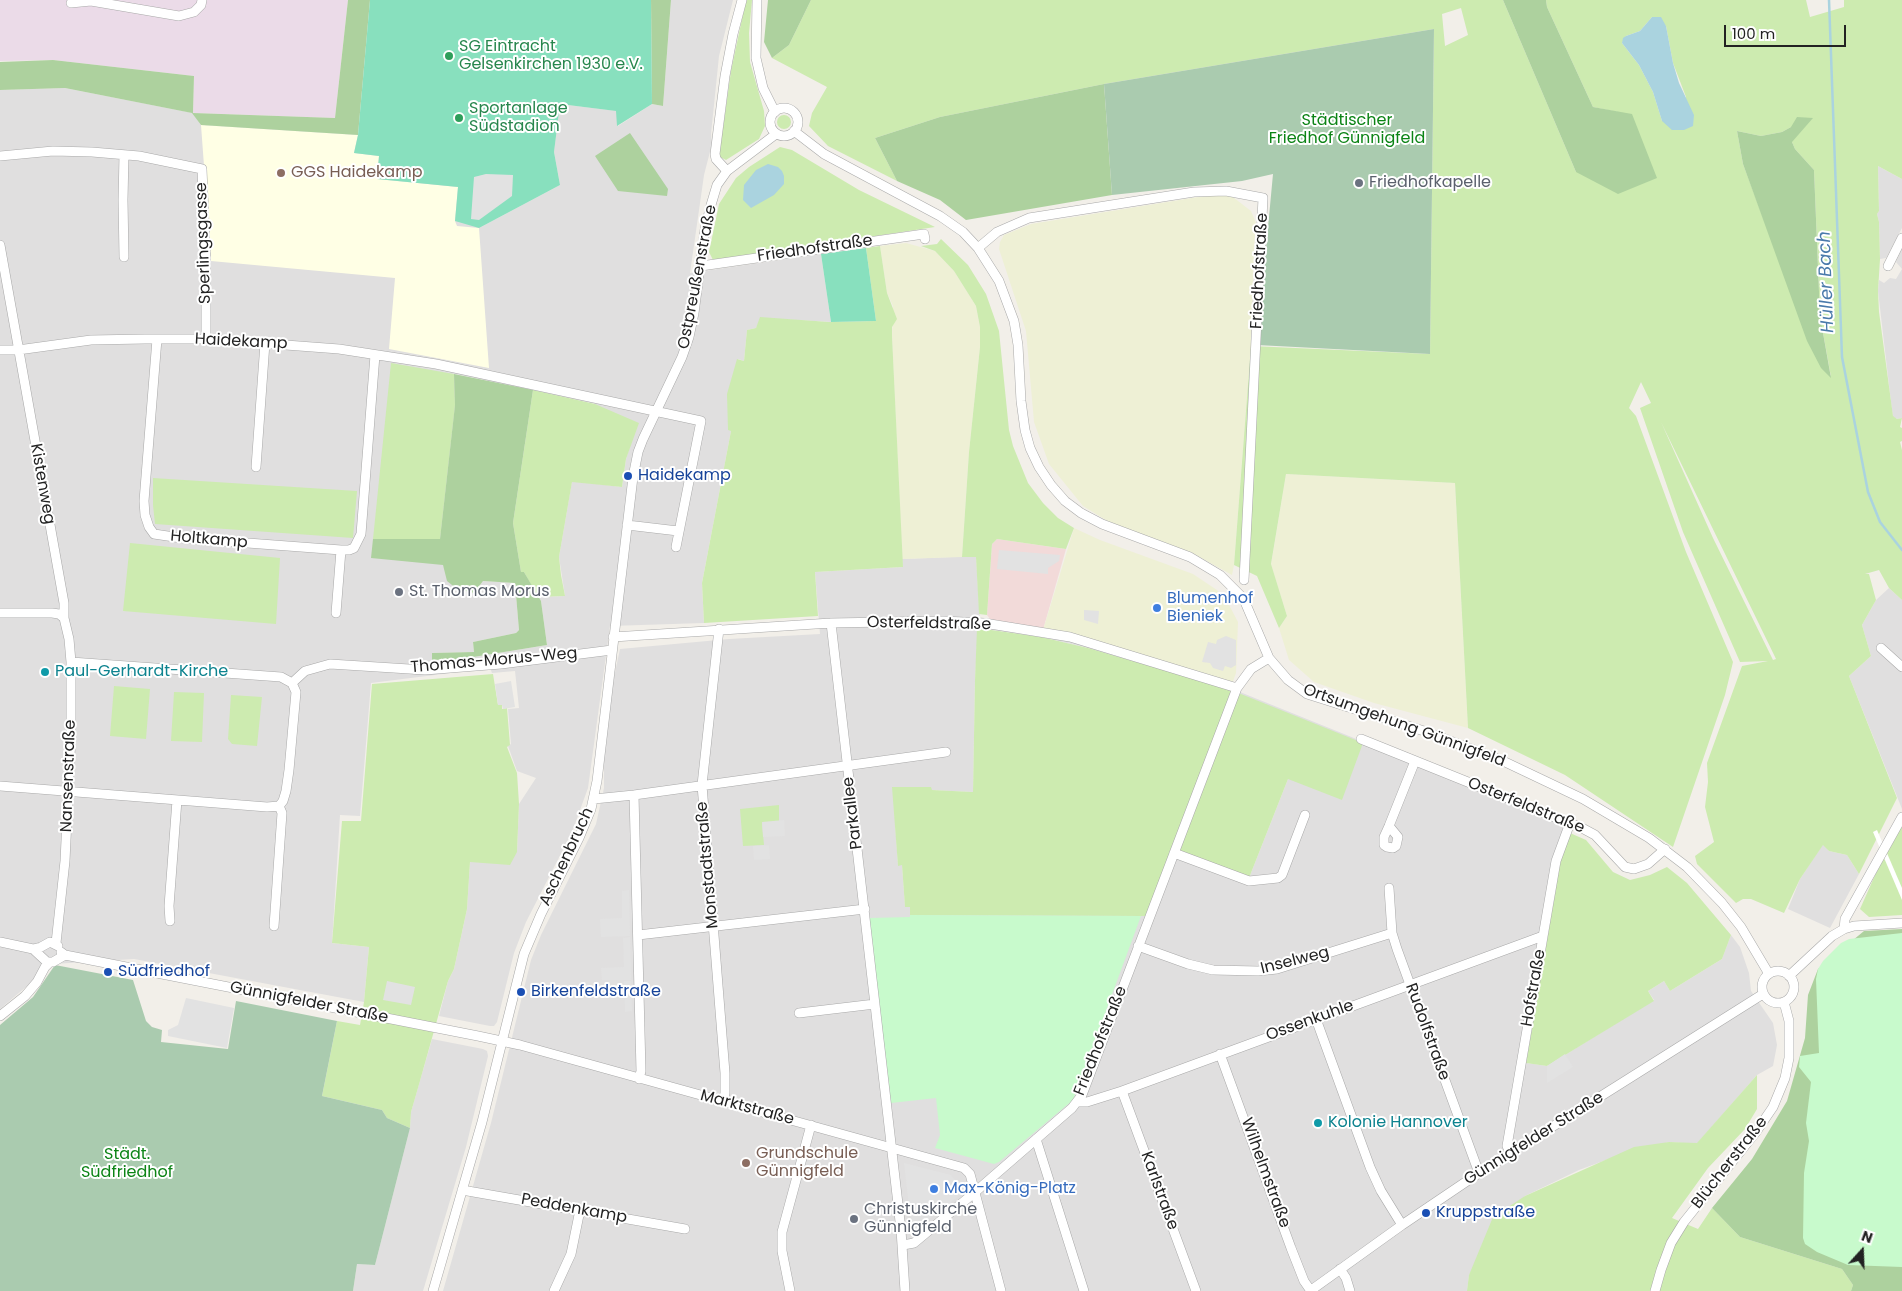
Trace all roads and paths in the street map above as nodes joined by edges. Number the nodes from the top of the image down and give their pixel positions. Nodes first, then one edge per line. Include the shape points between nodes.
1 (202, 0) edge
2 (742, 0) edge
3 (757, 0) edge
4 (71, 3) dead end
5 (774, 112) junction
6 (794, 131) junction
7 (776, 134) junction
8 (124, 155) junction
9 (0, 156) edge
10 (727, 171) junction
11 (1902, 238) edge
12 (925, 239) dead end
13 (0, 245) edge
14 (978, 248) junction
15 (124, 257) dead end
16 (701, 266) junction
17 (1888, 266) dead end
18 (157, 339) junction
19 (206, 339) junction
20 (265, 343) junction
21 (0, 350) edge
22 (18, 350) junction
23 (375, 355) junction
24 (657, 410) junction
25 (256, 467) dead end
26 (627, 525) junction
27 (678, 531) junction
28 (676, 547) dead end
29 (341, 550) junction
30 (1244, 580) dead end
31 (0, 613) edge
32 (336, 613) dead end
33 (64, 618) junction
34 (831, 623) junction
35 (719, 629) junction
36 (613, 637) junction
37 (1881, 648) dead end
38 (612, 650) junction
39 (1269, 658) junction
40 (71, 662) junction
41 (1902, 667) edge
42 (292, 683) junction
43 (1237, 688) junction
44 (1362, 739) dead end
45 (946, 752) dead end
46 (1414, 761) junction
47 (848, 765) junction
48 (702, 785) junction
49 (0, 786) edge
50 (69, 792) junction
51 (634, 795) junction
52 (594, 799) junction
53 (177, 800) junction
54 (279, 806) junction
55 (1305, 814) dead end
56 (1902, 817) edge
57 (1570, 823) junction
58 (1389, 826) dead end
59 (1665, 849) junction
60 (1174, 853) junction
61 (1389, 888) dead end
62 (865, 909) junction
63 (170, 921) dead end
64 (1902, 923) edge
65 (274, 926) dead end
66 (713, 926) junction
67 (1844, 929) junction
68 (1392, 933) junction
69 (638, 935) junction
70 (1543, 936) junction
71 (54, 940) junction
72 (0, 942) edge
73 (1138, 946) junction
74 (62, 955) junction
75 (42, 957) junction
76 (1769, 974) junction
77 (1789, 976) junction
78 (1409, 984) junction
79 (1763, 994) junction
80 (1784, 1002) junction
81 (875, 1004) junction
82 (799, 1013) dead end
83 (0, 1016) edge
84 (1316, 1019) junction
85 (502, 1041) junction
86 (1220, 1054) junction
87 (639, 1079) junction
88 (1122, 1091) junction
89 (723, 1102) junction
90 (1076, 1102) junction
91 (811, 1125) junction
92 (1036, 1138) junction
93 (892, 1148) junction
94 (1511, 1153) junction
95 (1479, 1173) junction
96 (462, 1190) junction
97 (974, 1193) junction
98 (580, 1210) junction
99 (1402, 1225) junction
100 (685, 1229) dead end
101 (903, 1245) junction
102 (1340, 1269) junction
103 (433, 1291) edge
104 (554, 1291) edge
105 (790, 1291) edge
106 (905, 1291) edge
107 (1001, 1291) edge
108 (1084, 1291) edge
109 (1196, 1291) edge
110 (1310, 1291) edge
111 (1350, 1291) edge
112 (1655, 1291) edge

1 - 4 street via 194,12 179,16 92,1
2 - 10 street via 727,67 716,148 716,159
3 - 5 street via 756,58 763,88
5 - 6 street via 787,109 794,113 797,122
5 - 7 street via 770,123
6 - 7 street via 788,135
6 - 14 street, Ortsumgehung Günnigfeld via 824,154 940,216 963,232
7 - 10 street, Ostpreußenstraße
8 - 9 street, Sperlingsgasse via 54,151
8 - 15 street
8 - 19 street, Sperlingsgasse via 202,169
10 - 16 street, Ostpreußenstraße via 717,185 708,213
11 - 17 street
12 - 16 street, Friedhofstraße via 924,234
13 - 22 street, Kistenweg
14 - 30 street, Friedhofstraße via 998,232 1030,218 1194,192 1226,191 1263,198
14 - 39 street, Ortsumgehung Günnigfeld via 1009,304 1018,345 1025,430 1039,467 1051,485 1081,513 1190,557 1220,575 1240,595
16 - 24 street, Ostpreußenstraße via 685,350
18 - 19 street, Haidekamp
18 - 22 street, Haidekamp via 91,340
18 - 29 street, Holtkamp via 144,501 145,515 154,534
19 - 20 street, Haidekamp
20 - 23 street, Haidekamp
20 - 25 street
21 - 22 street, Haidekamp
22 - 33 street, Kistenweg via 64,603
23 - 24 street, Haidekamp via 436,364
23 - 29 street via 361,534 354,548
24 - 26 street, Ostpreußenstraße via 638,452
24 - 27 street via 701,421
26 - 27 street
26 - 36 street, Ostpreußenstraße
27 - 28 street
29 - 32 street
31 - 33 street via 52,613
33 - 40 street, Nansenstraße
34 - 35 street, Osterfeldstraße
34 - 43 street, Osterfeldstraße via 943,621 1038,631 1070,637
34 - 47 street, Parkallee
35 - 36 street, Osterfeldstraße
35 - 48 street, Monstadtstraße
36 - 38 street, Aschenbruch
37 - 41 street
38 - 42 street, Thomas-Morus-Weg via 426,670 330,664 305,671
38 - 52 street, Aschenbruch
39 - 43 street, Friedhofstraße via 1252,669
39 - 59 street, Ortsumgehung Günnigfeld via 1288,680 1307,694 1503,760 1604,810
40 - 42 street via 281,678
40 - 50 street, Nansenstraße
42 - 54 street via 296,692 290,770
43 - 60 street, Friedhofstraße
44 - 46 street, Osterfeldstraße
45 - 47 street
46 - 57 street, Osterfeldstraße
46 - 58 street
47 - 48 street
47 - 62 street, Parkallee
48 - 51 street
48 - 66 street, Monstadtstraße
49 - 50 street
50 - 53 street
50 - 71 street, Nansenstraße via 65,862
51 - 52 street
51 - 69 street
52 - 85 street, Aschenbruch via 588,819 528,940
53 - 54 street via 268,808
53 - 63 street
54 - 65 street via 282,813
55 - 60 street via 1282,875 1278,878 1249,881
56 - 67 street via 1851,908
57 - 59 street, Osterfeldstraße via 1595,836 1625,867 1634,869 1648,864
57 - 70 street, Hofstraße via 1556,861
59 - 76 street via 1722,903 1752,943
60 - 73 street, Friedhofstraße
61 - 68 street, Rudolfstraße
62 - 66 street
62 - 81 street, Parkallee
64 - 67 street
66 - 69 street
66 - 89 street, Monstadtstraße via 725,1073
67 - 77 street
68 - 73 street, Inselweg via 1277,968 1251,972 1195,966
68 - 78 street, Rudolfstraße
69 - 87 street
70 - 78 street, Ossenkuhle
70 - 94 street, Hofstraße via 1507,1146
71 - 74 street
71 - 75 street
72 - 75 street
73 - 90 street, Friedhofstraße via 1082,1095
74 - 75 street
74 - 85 street, Günnigfelder Straße
75 - 83 street via 37,982
76 - 77 street via 1780,972
76 - 79 street via 1763,982
77 - 80 street via 1793,990
78 - 84 street, Ossenkuhle
78 - 95 street, Rudolfstraße
79 - 80 street via 1772,1002
79 - 94 street, Günnigfelder Straße
80 - 112 street, Blücherstraße via 1789,1020 1789,1058 1773,1107 1684,1222 1671,1243
81 - 82 street
81 - 93 street, Parkallee
84 - 86 street, Ossenkuhle
84 - 99 street via 1374,1175
85 - 87 street, Marktstraße
85 - 96 street, Aschenbruch
86 - 88 street, Ossenkuhle
86 - 110 street, Wilhelmstraße via 1290,1248
87 - 89 street, Marktstraße
88 - 90 street, Ossenkuhle via 1087,1102
88 - 109 street, Karlstraße
89 - 91 street, Marktstraße
90 - 92 street, Friedhofstraße
91 - 93 street, Marktstraße
91 - 105 street via 782,1232 783,1259
92 - 97 street, Friedhofstraße
92 - 108 street
93 - 97 street, Marktstraße via 964,1168 970,1174
93 - 101 street, Parkallee
94 - 95 street, Günnigfelder Straße
95 - 99 street, Günnigfelder Straße
96 - 98 street, Peddenkamp
96 - 103 street, Aschenbruch
97 - 101 street, Friedhofstraße via 914,1243
97 - 107 street
98 - 100 street, Peddenkamp
98 - 104 street via 571,1254
99 - 102 street, Günnigfelder Straße
101 - 106 street, Parkallee
102 - 110 street, Günnigfelder Straße
102 - 111 street

